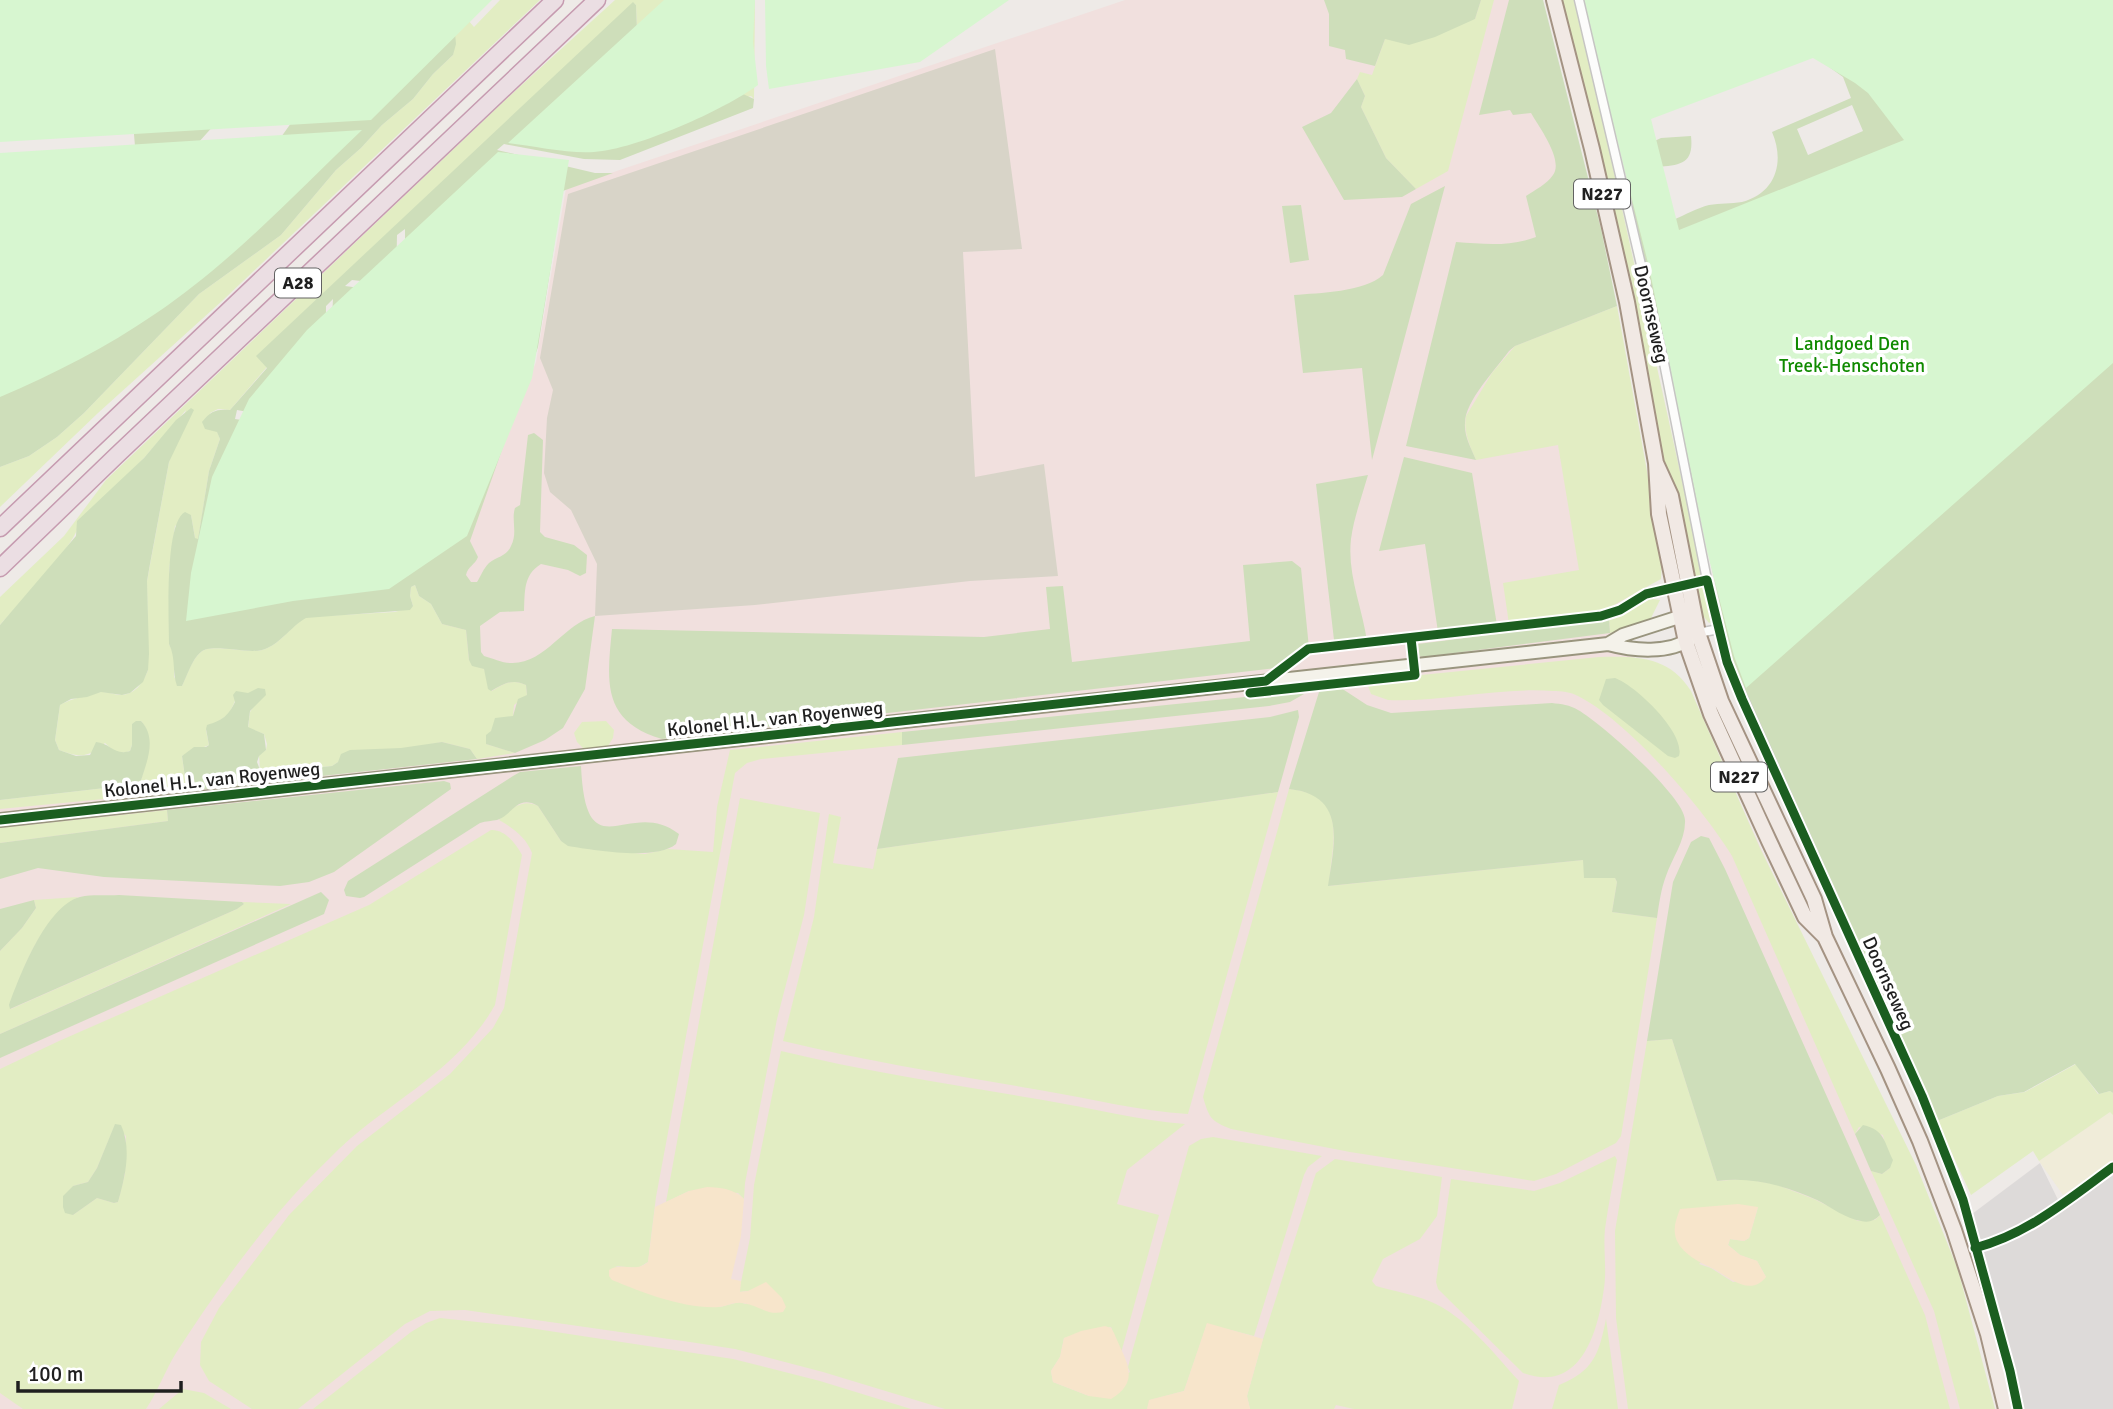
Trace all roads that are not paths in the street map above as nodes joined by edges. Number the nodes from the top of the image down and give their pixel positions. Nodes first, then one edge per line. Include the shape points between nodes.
1 (555, 0) edge
2 (597, 0) edge
3 (1554, 0) edge
4 (1579, 0) edge
5 (1656, 463) junction
6 (0, 528) edge
7 (0, 568) edge
8 (1679, 617) junction
9 (1719, 629) junction
10 (1698, 634) junction
11 (1686, 642) junction
12 (1608, 644) junction
13 (0, 820) edge
14 (1825, 937) junction
15 (2113, 1167) edge
16 (1975, 1248) junction
17 (2006, 1409) edge
18 (2018, 1409) edge

1 - 6 highway, A28
2 - 7 highway, A28
3 - 5 main road, Doornseweg / N227 via 1624,289
4 - 9 street, Doornseweg via 1664,363
5 - 8 main road, Doornseweg / N227 via 1659,514
5 - 10 main road, Doornseweg / N227 via 1671,496
8 - 10 street
8 - 11 main road, Doornseweg / N227
8 - 12 street, Kolonel H.L. van Royenweg
9 - 10 street
9 - 16 street, Doornseweg via 1742,699 1941,1143
10 - 11 street, Kolonel H.L. van Royenweg
10 - 14 main road, Doornseweg / N227 via 1721,701 1814,899
11 - 12 street, Kolonel H.L. van Royenweg via 1656,649
11 - 14 main road, Doornseweg / N227 via 1711,714 1784,873 1805,917
12 - 13 street, Kolonel H.L. van Royenweg
14 - 17 main road, Doornseweg / N227 via 1920,1141 1988,1334
15 - 16 street via 2030,1226
16 - 18 street, Doornseweg

